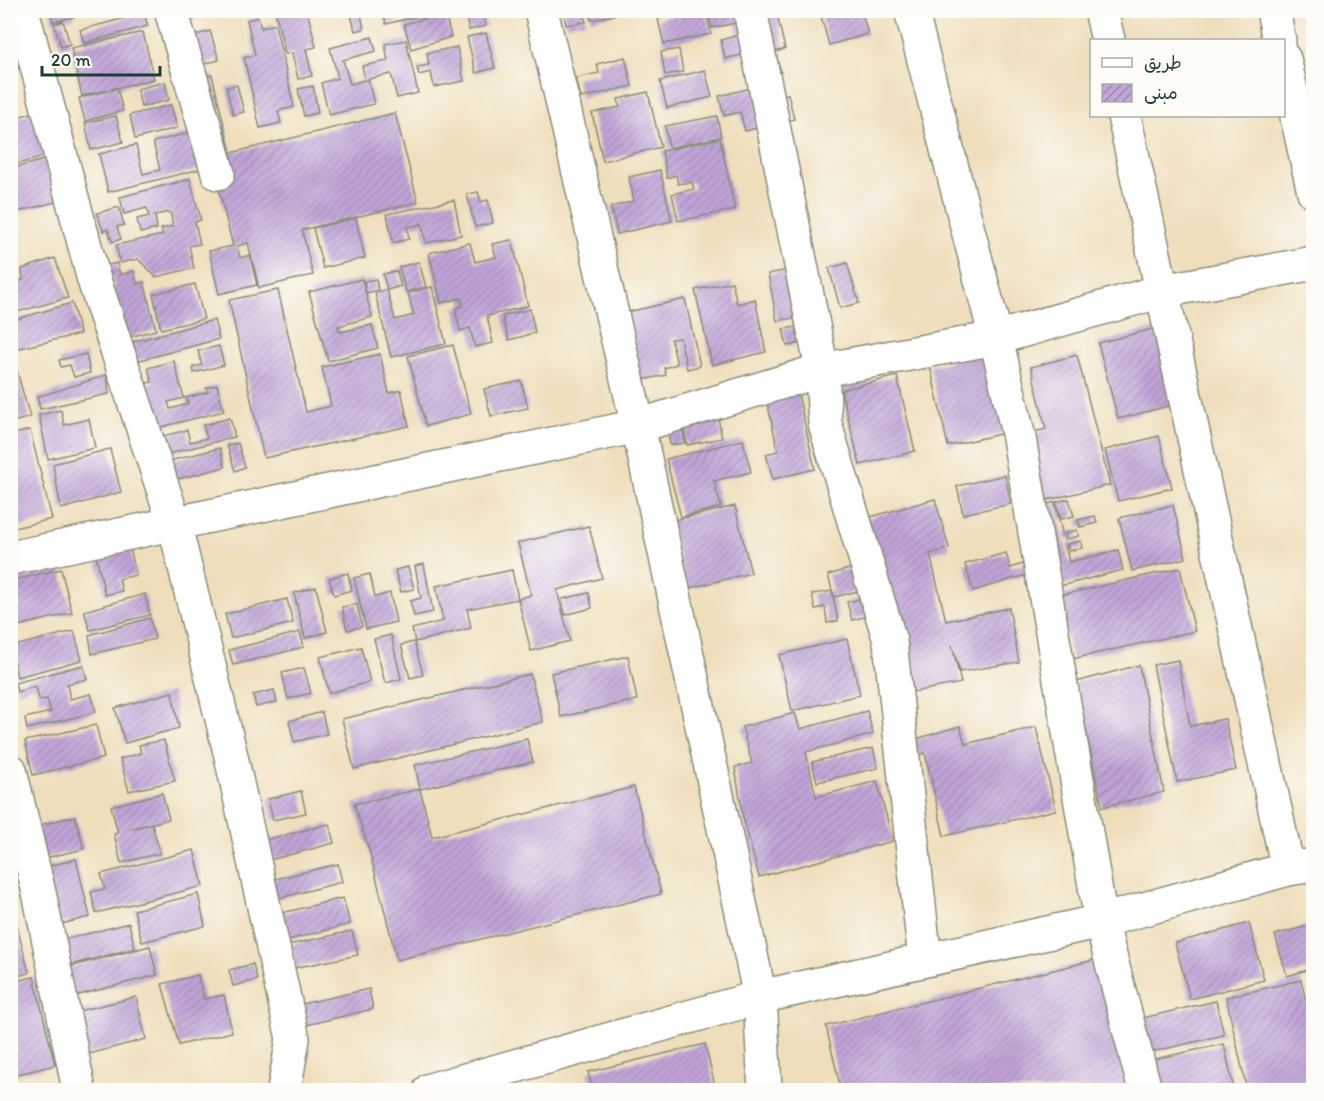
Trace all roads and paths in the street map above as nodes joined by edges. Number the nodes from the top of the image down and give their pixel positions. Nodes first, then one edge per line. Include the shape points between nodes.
1 (22, 10) edge
2 (171, 10) edge
3 (541, 10) edge
4 (750, 10) edge
5 (911, 10) edge
6 (1101, 10) edge
7 (1273, 10) edge
8 (1108, 39) edge
9 (1280, 39) edge
10 (1285, 62) edge
11 (1124, 117) edge
12 (218, 173) dead end
13 (1314, 192) edge
14 (1314, 263) edge
15 (1162, 291) junction
16 (996, 338) junction
17 (822, 370) junction
18 (638, 426) junction
19 (174, 522) junction
20 (10, 558) edge
21 (10, 770) edge
22 (1301, 867) edge
23 (1101, 921) junction
24 (925, 960) junction
25 (760, 997) junction
26 (79, 1090) edge
27 (284, 1090) edge
28 (430, 1090) edge
29 (765, 1090) edge
30 (1145, 1090) edge

1 - 19 street via 94,280
2 - 12 street
3 - 18 street
4 - 17 street
5 - 16 street
6 - 8 street
7 - 9 street
10 - 13 street
11 - 15 street
14 - 15 street
15 - 16 street
15 - 22 street
16 - 17 street
16 - 23 street via 1019,438
17 - 18 street
17 - 24 street via 825,424 890,641
18 - 19 street
18 - 25 street
19 - 20 street
19 - 27 street via 231,756 293,1039
21 - 26 street
22 - 23 street
23 - 24 street
23 - 30 street
24 - 25 street
25 - 28 street
25 - 29 street

